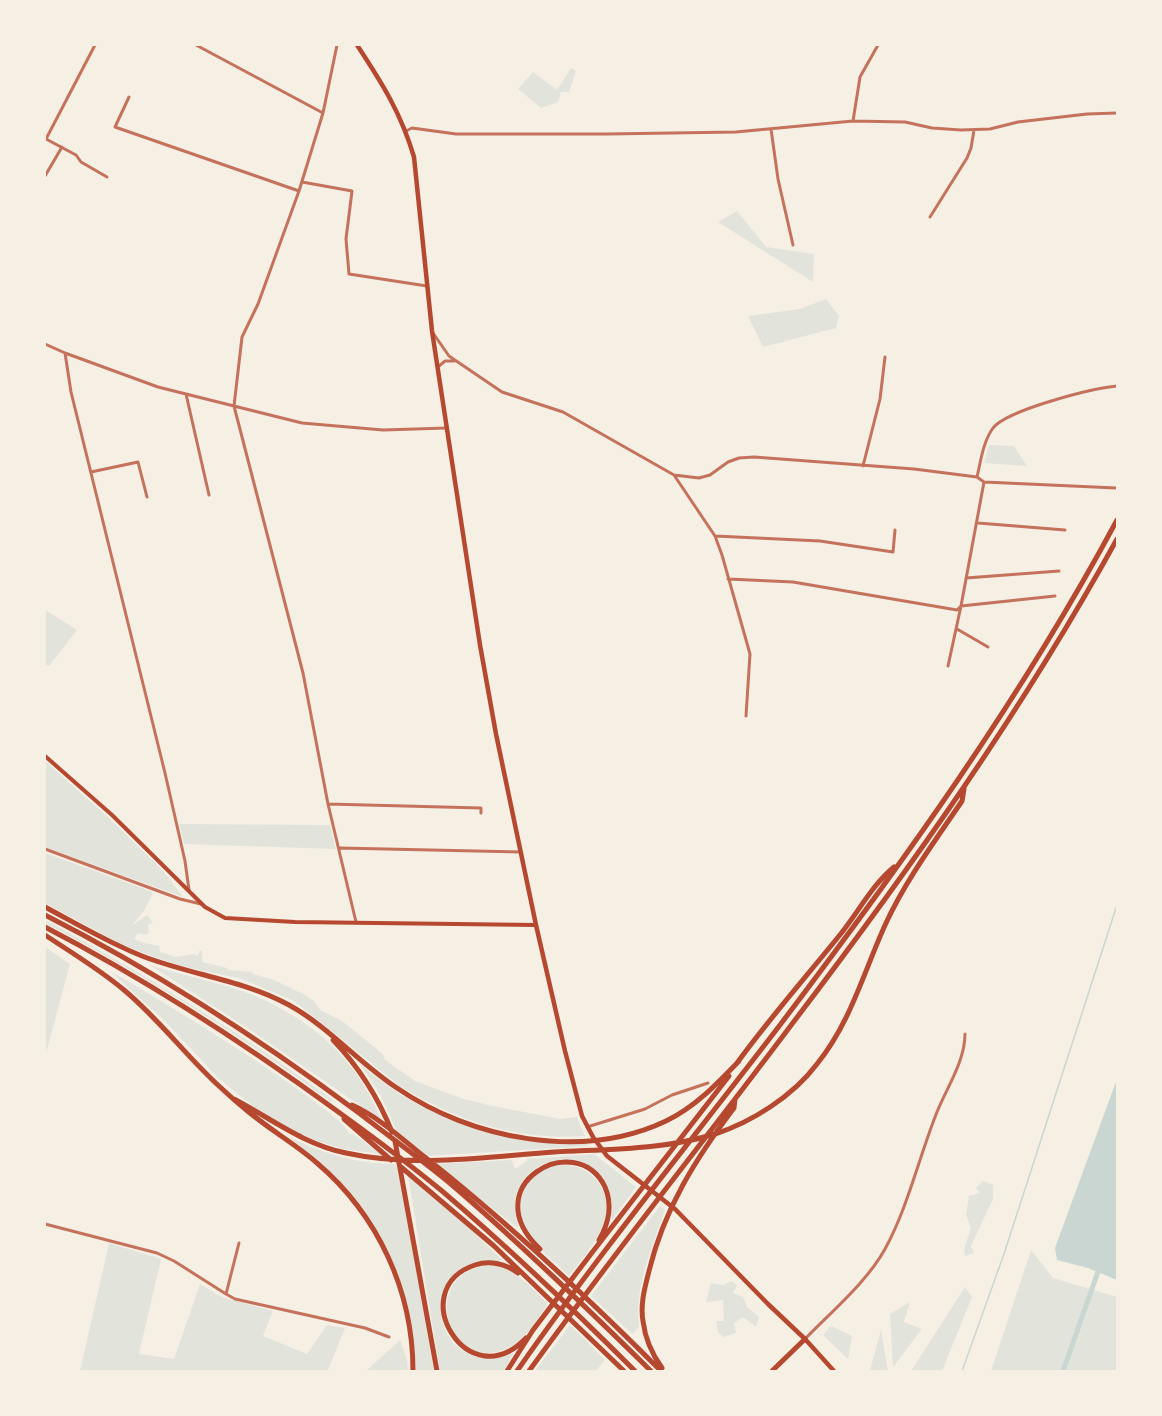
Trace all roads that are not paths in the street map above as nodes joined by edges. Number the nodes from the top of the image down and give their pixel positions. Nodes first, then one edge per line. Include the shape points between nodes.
1 (95, 45) edge
2 (196, 45) edge
3 (338, 45) edge
4 (357, 45) edge
5 (878, 45) edge
6 (129, 97) dead end
7 (323, 113) junction
8 (1117, 113) edge
9 (853, 121) junction
10 (771, 129) junction
11 (974, 129) junction
12 (406, 131) junction
13 (45, 139) edge
14 (62, 147) junction
15 (45, 176) edge
16 (107, 177) dead end
17 (302, 182) junction
18 (299, 191) junction
19 (930, 217) dead end
20 (794, 245) dead end
21 (427, 286) junction
22 (432, 331) junction
23 (45, 344) edge
24 (65, 354) junction
25 (885, 357) dead end
26 (456, 361) junction
27 (438, 366) junction
28 (1117, 386) edge
29 (186, 394) junction
30 (234, 406) junction
31 (447, 428) junction
32 (864, 465) junction
33 (91, 472) junction
34 (674, 475) junction
35 (977, 477) junction
36 (984, 482) junction
37 (1116, 488) edge
38 (209, 495) dead end
39 (147, 498) dead end
40 (1117, 520) edge
41 (978, 523) junction
42 (896, 530) dead end
43 (1065, 530) dead end
44 (715, 536) junction
45 (1117, 539) edge
46 (1059, 571) dead end
47 (966, 578) junction
48 (728, 579) junction
49 (1055, 596) dead end
50 (962, 606) junction
51 (957, 628) junction
52 (988, 647) dead end
53 (948, 666) dead end
54 (746, 716) dead end
55 (45, 756) edge
56 (964, 788) junction
57 (328, 804) junction
58 (481, 813) dead end
59 (340, 848) junction
60 (45, 849) edge
61 (521, 852) junction
62 (902, 860) junction
63 (189, 892) junction
64 (203, 904) junction
65 (45, 907) edge
66 (45, 915) edge
67 (357, 922) junction
68 (536, 925) junction
69 (45, 927) edge
70 (45, 936) edge
71 (307, 1017) junction
72 (965, 1034) dead end
73 (739, 1061) junction
74 (708, 1083) dead end
75 (735, 1097) junction
76 (234, 1099) junction
77 (341, 1100) junction
78 (337, 1111) junction
79 (587, 1127) junction
80 (45, 1224) edge
81 (239, 1243) dead end
82 (594, 1250) junction
83 (565, 1277) junction
84 (226, 1294) junction
85 (564, 1312) junction
86 (533, 1330) junction
87 (389, 1337) dead end
88 (805, 1339) junction
89 (413, 1371) edge
90 (437, 1371) edge
91 (507, 1371) edge
92 (517, 1371) edge
93 (529, 1371) edge
94 (624, 1371) edge
95 (635, 1371) edge
96 (651, 1371) edge
97 (662, 1371) edge
98 (772, 1371) edge
99 (834, 1371) edge

1 - 13 street
2 - 7 street
3 - 7 street
4 - 12 main road
5 - 9 street via 860,77
6 - 18 street via 115,127
7 - 17 street
8 - 11 street
9 - 10 street
9 - 11 street
10 - 12 street via 608,134 456,134 412,128
10 - 20 street
11 - 19 street via 967,158
12 - 21 main road via 414,157
13 - 14 street
14 - 15 street
14 - 16 street
17 - 18 street
17 - 21 street via 352,191 346,239 349,274
18 - 30 street via 242,337
21 - 22 main road
22 - 26 street via 442,349
22 - 27 main road
23 - 24 street
24 - 29 street
24 - 33 street
25 - 32 street via 880,399
26 - 27 street
26 - 34 street via 502,392 563,412
27 - 31 main road
28 - 35 street via 1012,414 994,426 985,441
29 - 30 street
29 - 38 street
30 - 31 street via 302,423 356,429
30 - 57 street via 303,673
31 - 61 main road via 480,645
32 - 34 street via 754,457 728,462 699,478
32 - 35 street
33 - 39 street via 138,462
33 - 63 street via 185,861
34 - 44 street
35 - 36 street
36 - 37 street
36 - 41 street
40 - 62 highway via 1008,704
41 - 43 street
41 - 47 street
42 - 44 street via 893,552 820,541
44 - 48 street
45 - 56 highway via 1051,653
46 - 47 street
47 - 50 street
48 - 50 street via 793,582 957,610
48 - 54 street via 750,654
49 - 50 street
50 - 51 street
51 - 52 street
51 - 53 street
55 - 63 main road via 112,815
56 - 75 highway via 852,946
56 - 76 highway via 962,801 914,872 887,922 841,1030 816,1066 788,1094 758,1114 717,1133 646,1147 405,1161 345,1153 303,1139
57 - 58 street via 481,808
57 - 59 street
59 - 61 street
59 - 67 street
60 - 64 street
61 - 68 main road
62 - 73 highway via 882,876 841,934
62 - 92 highway
63 - 64 main road
64 - 67 main road via 233,920
65 - 71 highway via 142,956 236,983
66 - 77 highway via 200,1004
67 - 68 main road
68 - 79 main road via 576,1096
69 - 78 highway via 204,1019
70 - 76 highway via 124,990
71 - 73 highway via 383,1078 429,1107 463,1122 534,1139 574,1141 615,1137 648,1128 682,1112 710,1092
71 - 90 highway via 350,1059 378,1100 392,1131
72 - 88 street via 960,1061 885,1250 874,1267
73 - 82 highway
74 - 79 street
75 - 93 highway
75 - 97 highway via 734,1108 702,1150 677,1194 657,1241 645,1286 644,1327
76 - 89 highway via 332,1176 367,1219 399,1283 413,1349
77 - 83 highway via 360,1108 436,1166
77 - 96 highway via 409,1150 541,1263
78 - 85 highway via 354,1130 447,1204
78 - 95 highway via 442,1191
79 - 88 main road via 607,1156 675,1209
80 - 84 street via 157,1253
81 - 84 street
82 - 83 highway via 608,1220 609,1203 602,1181 573,1162 561,1161 535,1172 519,1195 519,1218 531,1241
82 - 86 highway
83 - 97 highway
84 - 87 street
85 - 86 highway via 504,1265 486,1263 465,1269 448,1288 443,1305 446,1327 467,1350 502,1354
85 - 94 highway
86 - 91 highway
88 - 98 highway
88 - 99 main road

